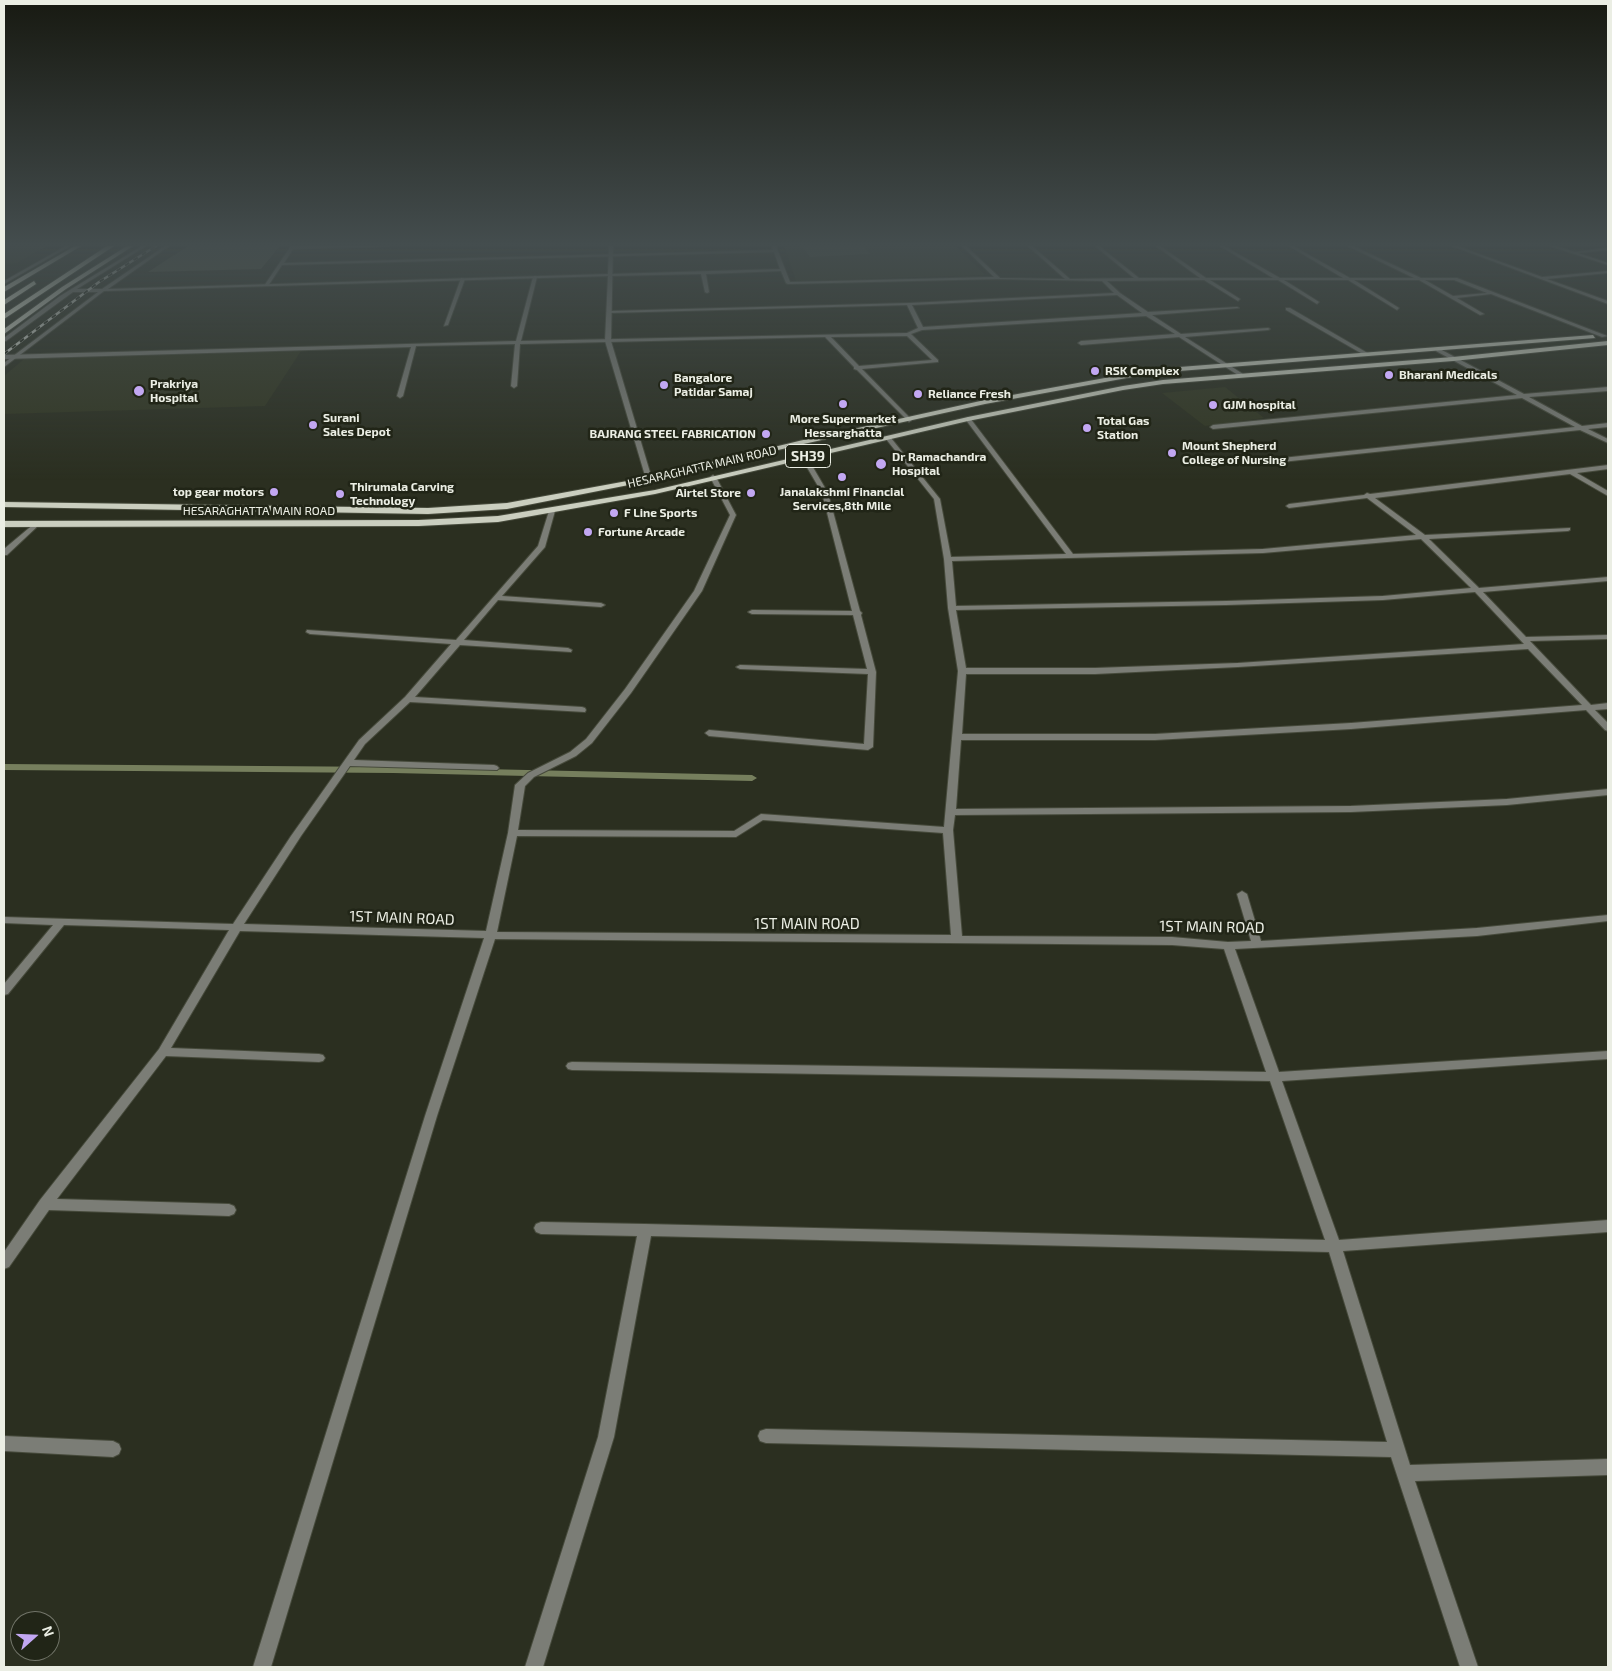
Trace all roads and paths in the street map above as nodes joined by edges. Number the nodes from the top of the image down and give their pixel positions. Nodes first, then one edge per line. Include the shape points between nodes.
1 (15, 324) edge
2 (26, 324) edge
3 (58, 324) edge
4 (523, 324) edge
5 (609, 324) edge
6 (919, 324) edge
7 (986, 324) edge
8 (1163, 324) edge
9 (1314, 324) edge
10 (1571, 324) edge
11 (921, 328) junction
12 (1268, 329) dead end
13 (4, 332) edge
14 (908, 334) junction
15 (827, 336) junction
16 (1180, 336) junction
17 (1607, 338) edge
18 (4, 340) edge
19 (608, 341) junction
20 (518, 342) junction
21 (1081, 343) dead end
22 (414, 344) junction
23 (1438, 350) junction
24 (1368, 355) junction
25 (4, 357) edge
26 (14, 357) junction
27 (1453, 359) junction
28 (4, 365) edge
29 (1223, 365) junction
30 (856, 368) junction
31 (1241, 375) junction
32 (514, 386) dead end
33 (1608, 390) edge
34 (400, 396) dead end
35 (1523, 396) junction
36 (968, 419) junction
37 (909, 420) junction
38 (1608, 425) edge
39 (1213, 427) dead end
40 (1581, 428) junction
41 (889, 438) junction
42 (1608, 440) edge
43 (804, 457) junction
44 (1263, 462) dead end
45 (1608, 467) edge
46 (1570, 471) junction
47 (713, 477) junction
48 (650, 479) junction
49 (1608, 494) edge
50 (1367, 496) junction
51 (4, 505) edge
52 (1290, 506) dead end
53 (552, 512) junction
54 (4, 524) edge
55 (37, 524) junction
56 (1568, 529) dead end
57 (1423, 538) junction
58 (4, 544) edge
59 (14, 544) junction
60 (4, 553) edge
61 (1071, 556) junction
62 (948, 559) junction
63 (1608, 579) edge
64 (1476, 588) junction
65 (497, 598) junction
66 (601, 605) dead end
67 (952, 608) junction
68 (752, 612) dead end
69 (858, 613) junction
70 (310, 632) dead end
71 (1608, 637) edge
72 (1522, 639) junction
73 (459, 642) junction
74 (1529, 646) junction
75 (568, 650) dead end
76 (740, 667) dead end
77 (962, 671) junction
78 (872, 672) junction
79 (408, 699) junction
80 (1608, 706) edge
81 (1587, 707) junction
82 (582, 710) dead end
83 (1608, 728) edge
84 (709, 733) dead end
85 (956, 737) junction
86 (348, 763) junction
87 (494, 768) dead end
88 (1608, 792) edge
89 (951, 812) junction
90 (948, 830) junction
91 (513, 832) junction
92 (1242, 894) dead end
93 (1608, 918) edge
94 (4, 920) edge
95 (62, 921) junction
96 (236, 928) junction
97 (491, 935) junction
98 (958, 940) junction
99 (1257, 944) junction
100 (1228, 946) junction
101 (4, 991) edge
102 (163, 1052) junction
103 (1608, 1056) edge
104 (319, 1058) dead end
105 (572, 1066) dead end
106 (1274, 1076) junction
107 (45, 1204) junction
108 (229, 1210) dead end
109 (1608, 1226) edge
110 (541, 1228) dead end
111 (645, 1230) junction
112 (1334, 1246) junction
113 (4, 1263) edge
114 (766, 1436) dead end
115 (4, 1443) edge
116 (113, 1449) dead end
117 (1397, 1450) junction
118 (1608, 1467) edge
119 (1405, 1474) junction
120 (262, 1667) edge
121 (534, 1667) edge
122 (1469, 1667) edge

1 - 13 highway
2 - 18 street
3 - 26 street
4 - 20 street
5 - 19 street
6 - 11 street
7 - 11 street
8 - 16 street
9 - 24 street
10 - 17 street
11 - 14 street
12 - 16 street
14 - 15 street
14 - 30 street via 936,361
15 - 19 street
15 - 30 street
16 - 21 street
16 - 29 street
17 - 23 main road, HESARAGHATTA MAIN ROAD
17 - 27 main road, HESARAGHATTA MAIN ROAD / SH39
19 - 20 street
19 - 48 street
20 - 22 street
20 - 32 street
22 - 26 street
22 - 34 street
23 - 24 main road, HESARAGHATTA MAIN ROAD
23 - 27 street
24 - 29 main road, HESARAGHATTA MAIN ROAD
25 - 26 street
26 - 28 street
27 - 31 main road, HESARAGHATTA MAIN ROAD / SH39
27 - 35 street
29 - 31 street
29 - 37 main road, HESARAGHATTA MAIN ROAD via 1154,371 985,402
30 - 37 street
31 - 36 main road, HESARAGHATTA MAIN ROAD / SH39 via 1123,388
33 - 35 street
35 - 39 street
35 - 40 street
36 - 41 main road, HESARAGHATTA MAIN ROAD / SH39
36 - 61 street
37 - 48 main road, HESARAGHATTA MAIN ROAD
38 - 40 street
40 - 42 street
40 - 44 street
41 - 43 main road, HESARAGHATTA MAIN ROAD / SH39
41 - 62 street via 937,499
43 - 47 main road, HESARAGHATTA MAIN ROAD / SH39
43 - 69 street via 825,493
45 - 46 street
46 - 49 street
46 - 50 street
47 - 53 main road, HESARAGHATTA MAIN ROAD / SH39
47 - 91 street via 733,515 698,591 589,741 520,785
48 - 51 main road, HESARAGHATTA MAIN ROAD via 507,506 428,511
50 - 52 street
50 - 57 street
53 - 55 main road, HESARAGHATTA MAIN ROAD / SH39 via 498,519 419,523
53 - 65 street via 540,546
54 - 55 main road, HESARAGHATTA MAIN ROAD / SH39
55 - 59 street
56 - 57 street
57 - 61 street via 1263,551
57 - 64 street
58 - 59 street
59 - 60 street
61 - 62 street
62 - 67 street
63 - 64 street
64 - 67 street via 1364,598 1226,604
64 - 72 street
65 - 66 street
65 - 73 street
67 - 77 street
68 - 69 street
69 - 78 street
70 - 73 street
71 - 72 street
72 - 74 street
73 - 75 street
73 - 79 street
74 - 77 street via 1238,665 1095,671
74 - 81 street
76 - 78 street
77 - 85 street
78 - 84 street via 868,746
79 - 82 street
79 - 86 street via 362,742
80 - 81 street
81 - 83 street
81 - 85 street via 1155,738
85 - 89 street
86 - 87 street
86 - 96 street
88 - 89 street via 1507,802 1351,809
89 - 90 street
90 - 91 street via 761,817 736,834
90 - 98 street
91 - 97 street
92 - 99 street
93 - 99 street, 1ST MAIN ROAD via 1477,932
94 - 95 street, 1ST MAIN ROAD
95 - 96 street, 1ST MAIN ROAD
95 - 101 street
96 - 97 street, 1ST MAIN ROAD
96 - 102 street
97 - 98 street, 1ST MAIN ROAD
97 - 120 street via 431,1116
98 - 100 street, 1ST MAIN ROAD via 1172,941
99 - 100 street, 1ST MAIN ROAD
100 - 106 street
102 - 104 street
102 - 107 street
103 - 106 street
105 - 106 street
106 - 112 street
107 - 108 street
107 - 113 street
109 - 112 street
110 - 111 street
111 - 112 street
111 - 121 street via 606,1437
112 - 117 street
114 - 117 street
115 - 116 street
117 - 119 street
118 - 119 street
119 - 122 street

